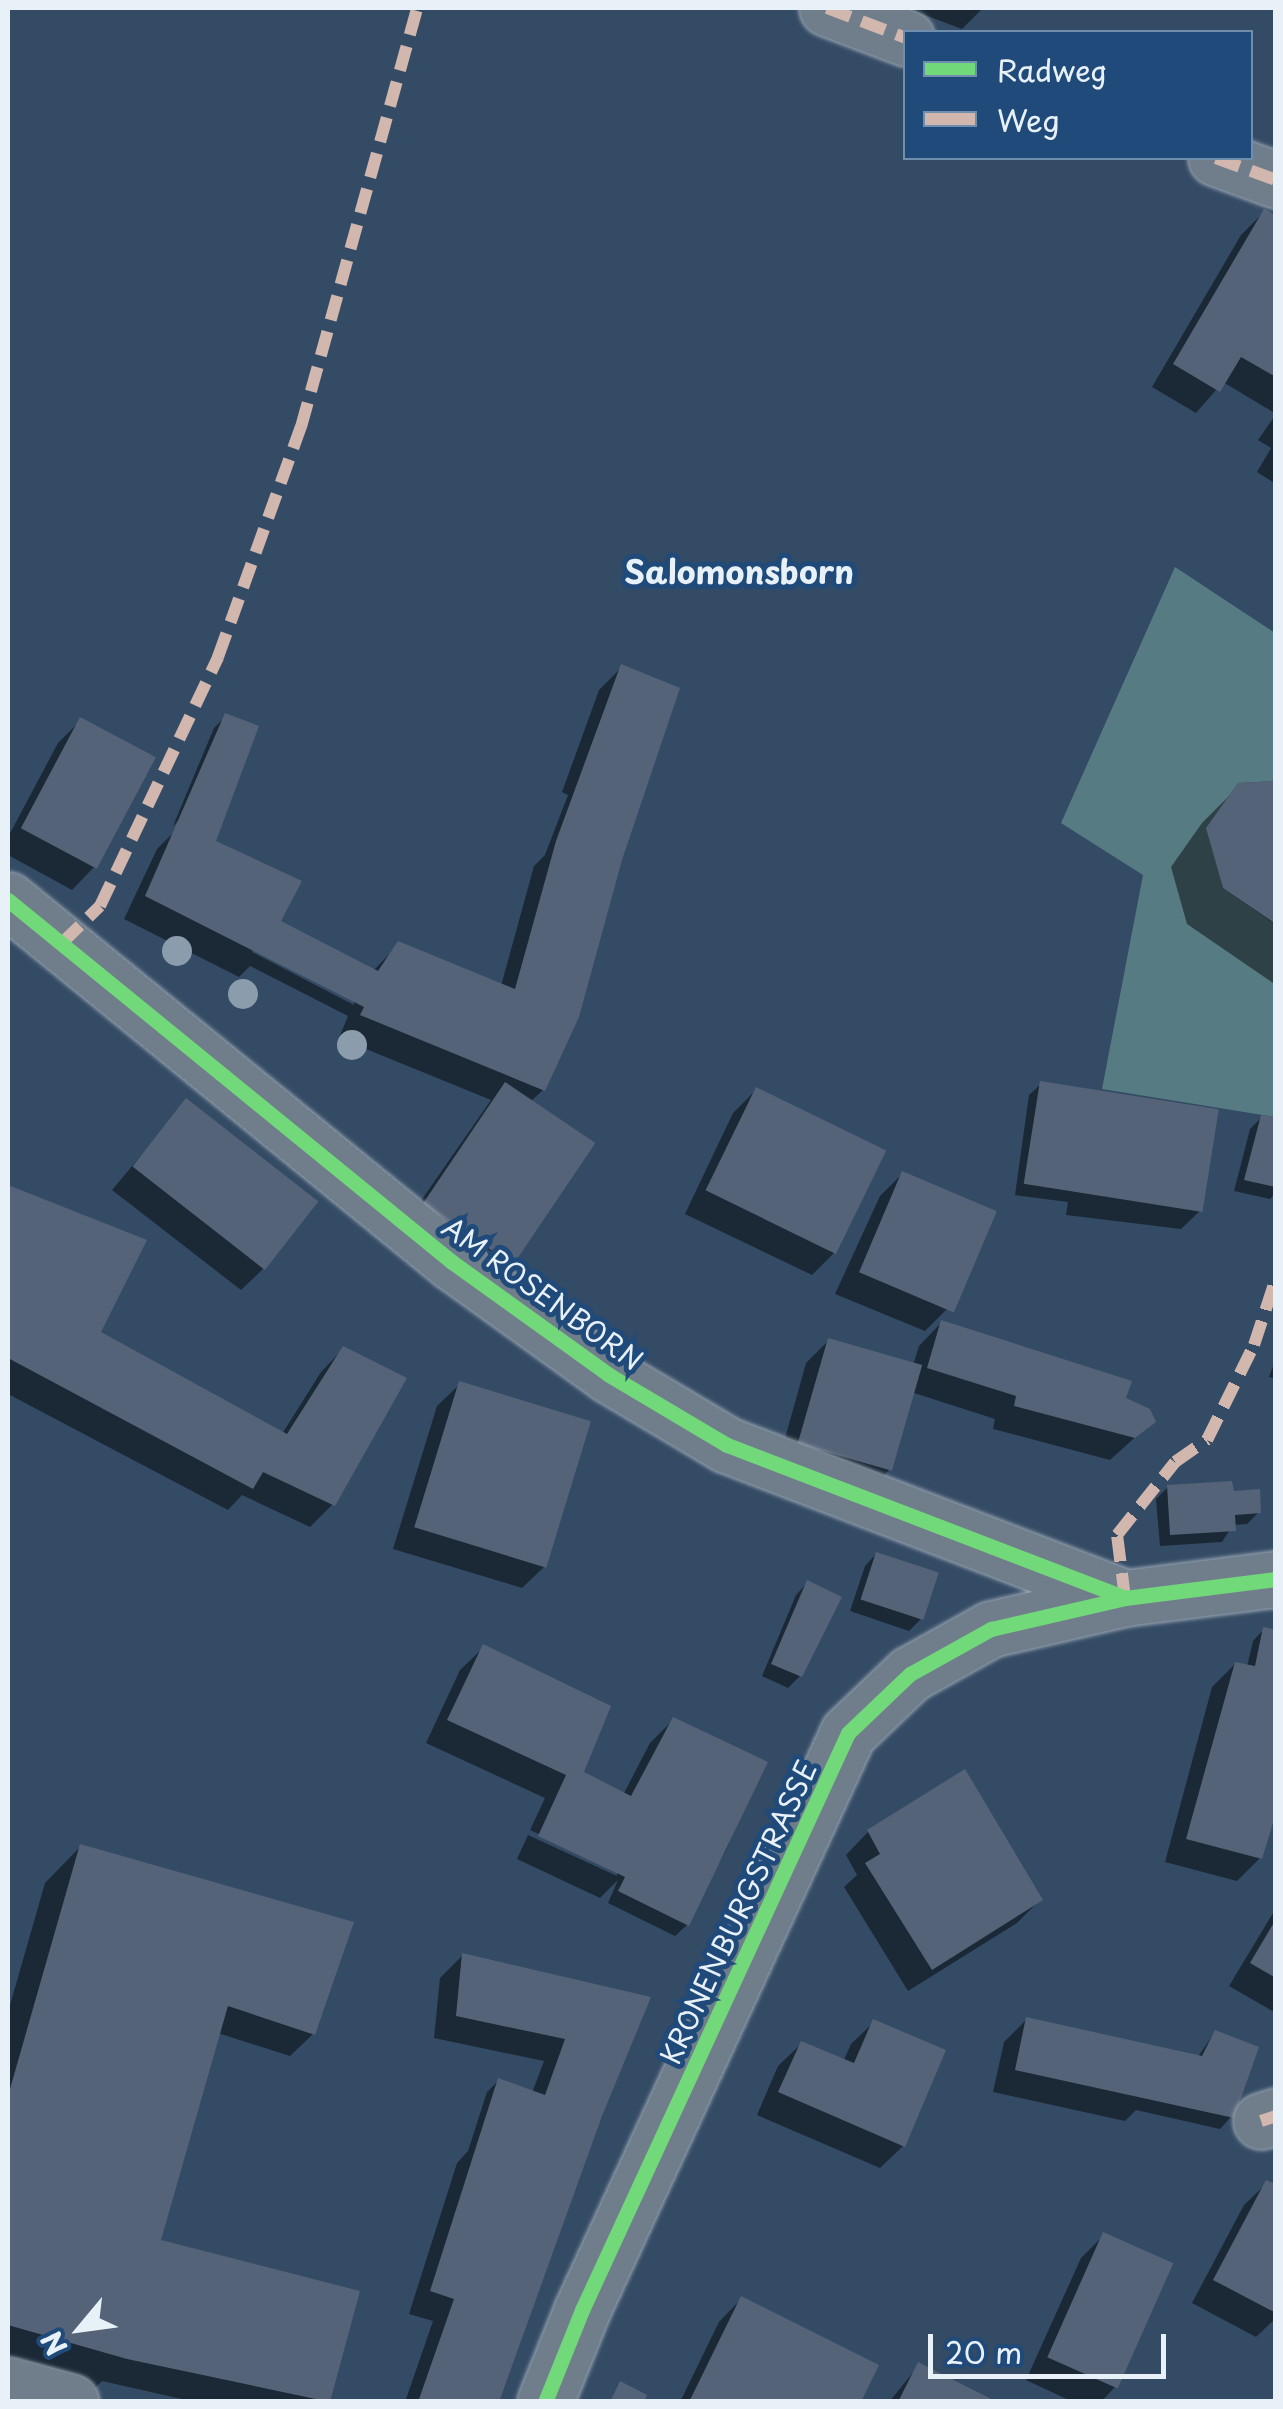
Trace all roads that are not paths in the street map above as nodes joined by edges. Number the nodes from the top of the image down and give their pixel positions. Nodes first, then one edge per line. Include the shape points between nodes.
1 (828, 8) edge
2 (903, 37) edge
3 (1221, 160) edge
4 (1276, 180) edge
5 (8, 900) edge
6 (1276, 1579) edge
7 (1125, 1598) junction
8 (8, 2385) edge
9 (71, 2402) edge
10 (545, 2402) edge

1 - 2 street
3 - 4 street
5 - 7 street, AM ROSENBORN via 452,1262 608,1375 727,1445
6 - 7 street, KRONENBURGSTRASSE
7 - 10 street, KRONENBURGSTRASSE via 991,1629 910,1674 848,1733
8 - 9 street

